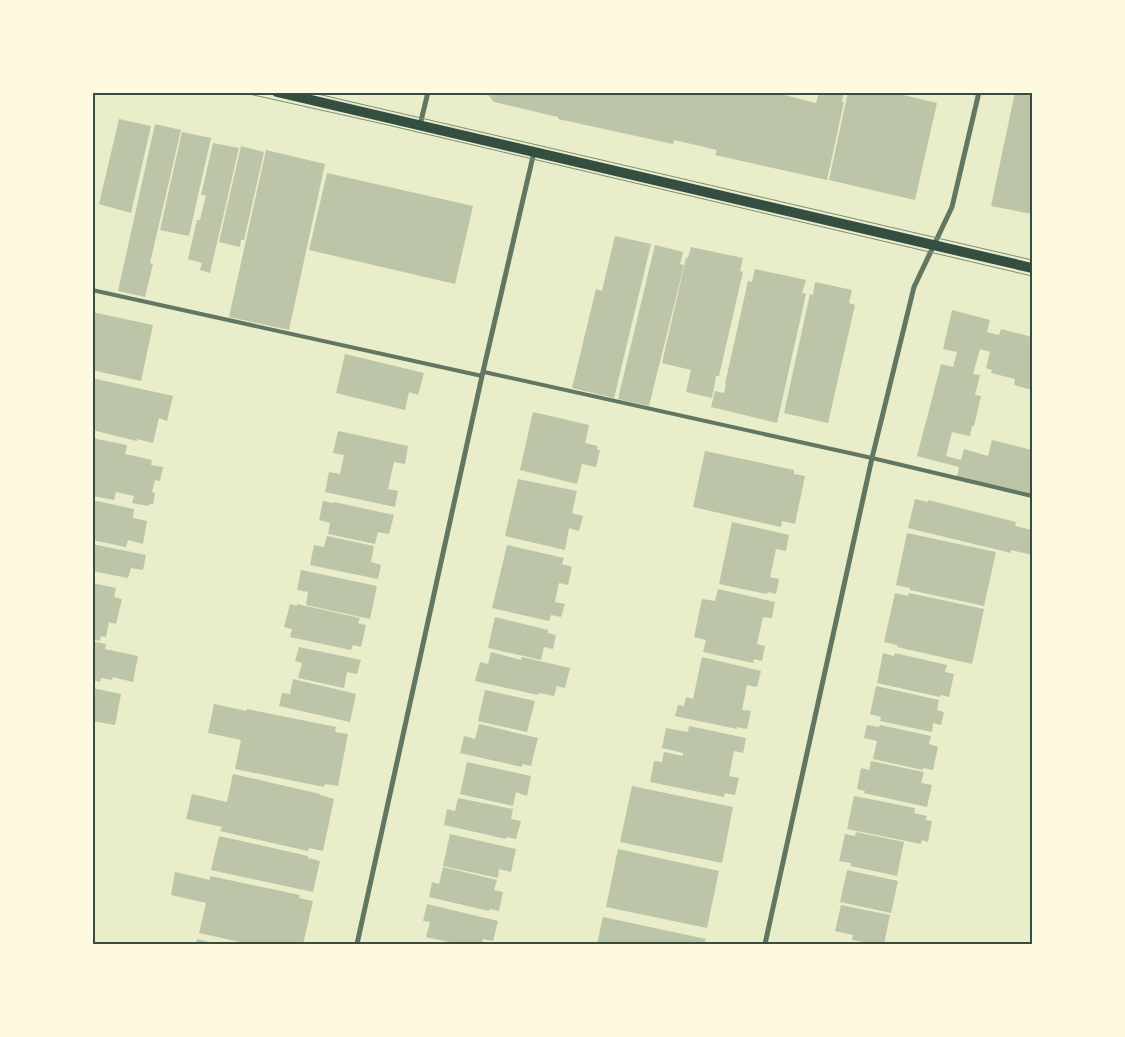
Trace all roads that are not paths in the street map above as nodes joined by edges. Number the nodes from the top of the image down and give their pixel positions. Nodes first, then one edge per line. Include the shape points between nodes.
1 (277, 92) edge
2 (428, 92) edge
3 (979, 92) edge
4 (420, 125) junction
5 (534, 152) junction
6 (934, 245) junction
7 (1032, 268) edge
8 (92, 290) edge
9 (483, 374) junction
10 (872, 458) junction
11 (1032, 496) edge
12 (357, 944) edge
13 (765, 944) edge

1 - 4 main road
2 - 4 street
3 - 6 street via 955,197
4 - 5 main road
5 - 6 main road
5 - 9 street
6 - 7 main road
6 - 10 street via 914,287
8 - 9 lane
9 - 10 lane
9 - 12 street
10 - 11 lane
10 - 13 street

